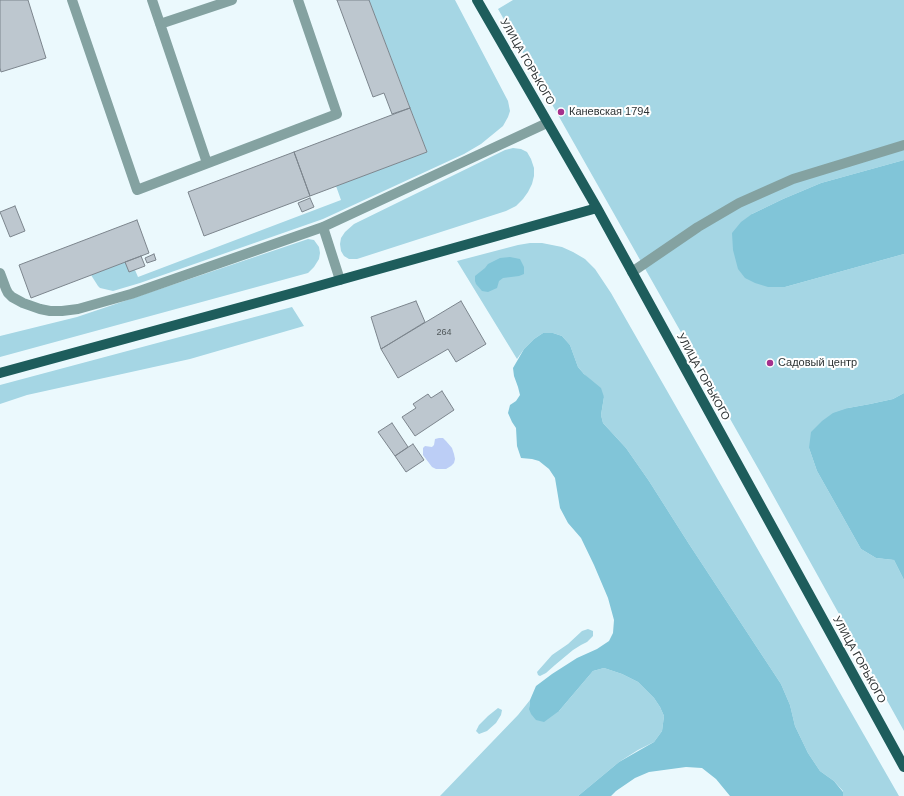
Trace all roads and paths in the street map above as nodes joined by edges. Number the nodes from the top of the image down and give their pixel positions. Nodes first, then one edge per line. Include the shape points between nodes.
1 (72, 0) edge
2 (152, 0) edge
3 (232, 0) edge
4 (298, 0) edge
5 (477, 0) edge
6 (160, 24) junction
7 (548, 123) junction
8 (904, 145) edge
9 (207, 163) junction
10 (597, 208) junction
11 (323, 226) junction
12 (632, 272) junction
13 (0, 273) edge
14 (340, 280) junction
15 (0, 373) edge
16 (904, 767) edge

1 - 9 lane via 137,190
2 - 6 lane
3 - 6 lane
4 - 9 lane via 337,114
5 - 7 main road, УЛИЦА ГОРЬКОГО
6 - 9 lane
7 - 10 main road, УЛИЦА ГОРЬКОГО
7 - 11 lane
8 - 12 lane via 793,179 739,203 698,227
10 - 12 main road, УЛИЦА ГОРЬКОГО
10 - 14 main road
11 - 13 lane via 130,294 78,309 50,311 23,303 8,293
11 - 14 lane
12 - 16 main road, УЛИЦА ГОРЬКОГО
14 - 15 main road

